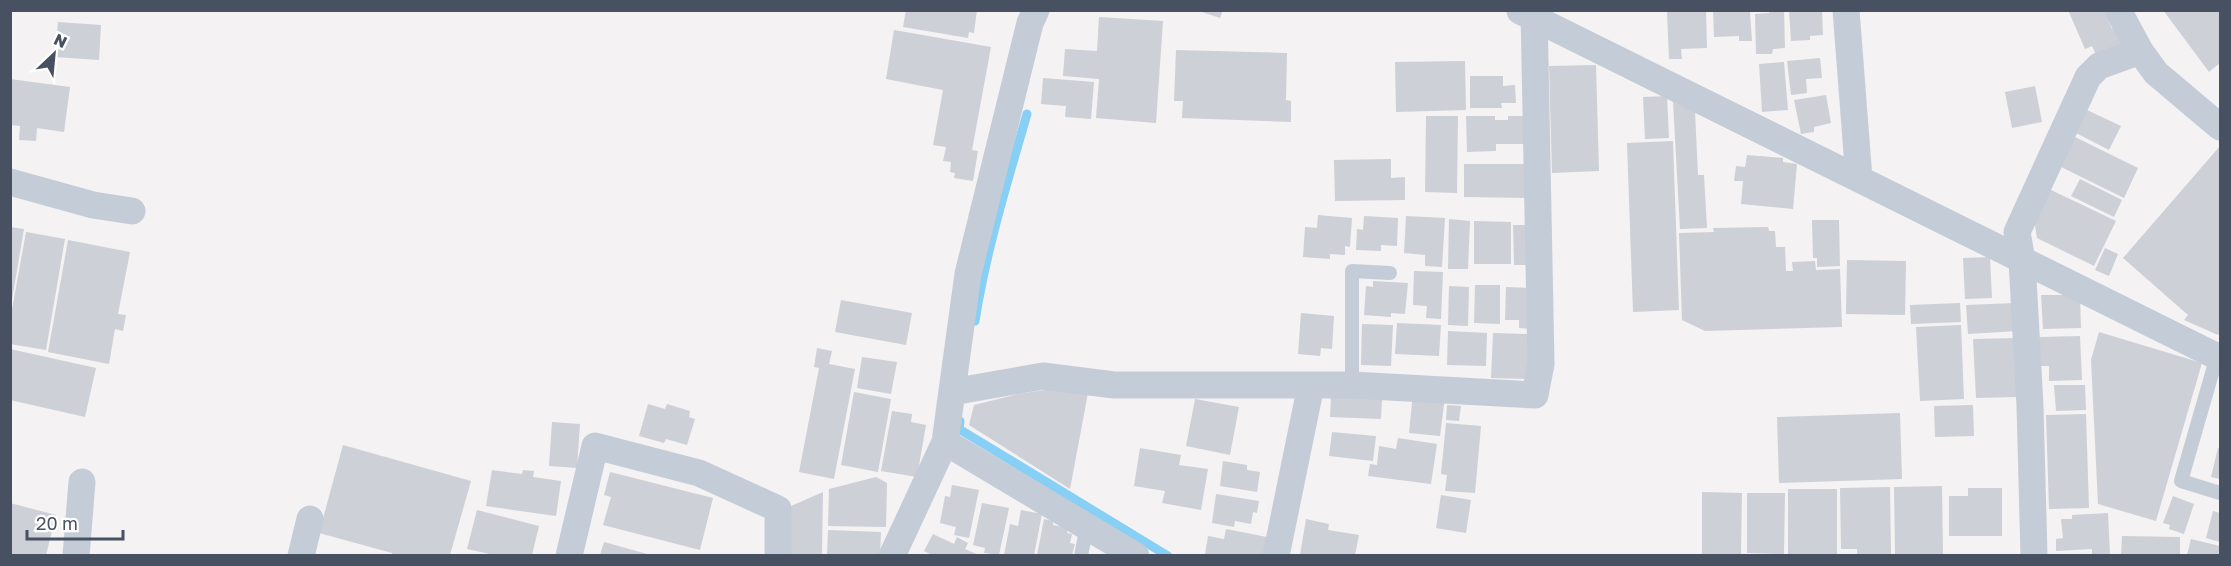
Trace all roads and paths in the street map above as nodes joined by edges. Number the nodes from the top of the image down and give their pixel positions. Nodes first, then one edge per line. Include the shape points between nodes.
1 (1036, 10) edge
2 (1846, 10) edge
3 (2118, 10) edge
4 (1528, 13) edge
5 (2140, 51) junction
6 (2220, 127) edge
7 (1859, 179) junction
8 (10, 182) edge
9 (132, 212) dead end
10 (2022, 260) junction
11 (1390, 273) dead end
12 (2218, 357) edge
13 (1352, 385) junction
14 (1311, 386) junction
15 (960, 391) junction
16 (945, 442) junction
17 (82, 482) dead end
18 (2220, 493) edge
19 (310, 519) dead end
20 (1087, 525) junction
21 (76, 555) edge
22 (301, 555) edge
23 (569, 555) edge
24 (778, 555) edge
25 (892, 555) edge
26 (1081, 555) edge
27 (1136, 555) edge
28 (1276, 555) edge
29 (2034, 555) edge

1 - 15 street via 968,274
2 - 7 street
3 - 5 street
4 - 7 street
4 - 13 street via 1541,364 1535,395
5 - 6 street via 2156,73
5 - 10 street via 2099,66 2088,77 2017,232
7 - 10 street
8 - 9 street
10 - 12 street
10 - 29 street
11 - 13 lane via 1352,271
12 - 18 lane via 2181,481
13 - 14 street
14 - 15 street via 1114,385 1043,376
14 - 28 street
15 - 16 street
16 - 20 street
16 - 25 street
17 - 21 street
19 - 22 street
20 - 26 lane
20 - 27 street
23 - 24 street via 595,446 699,473 778,509

